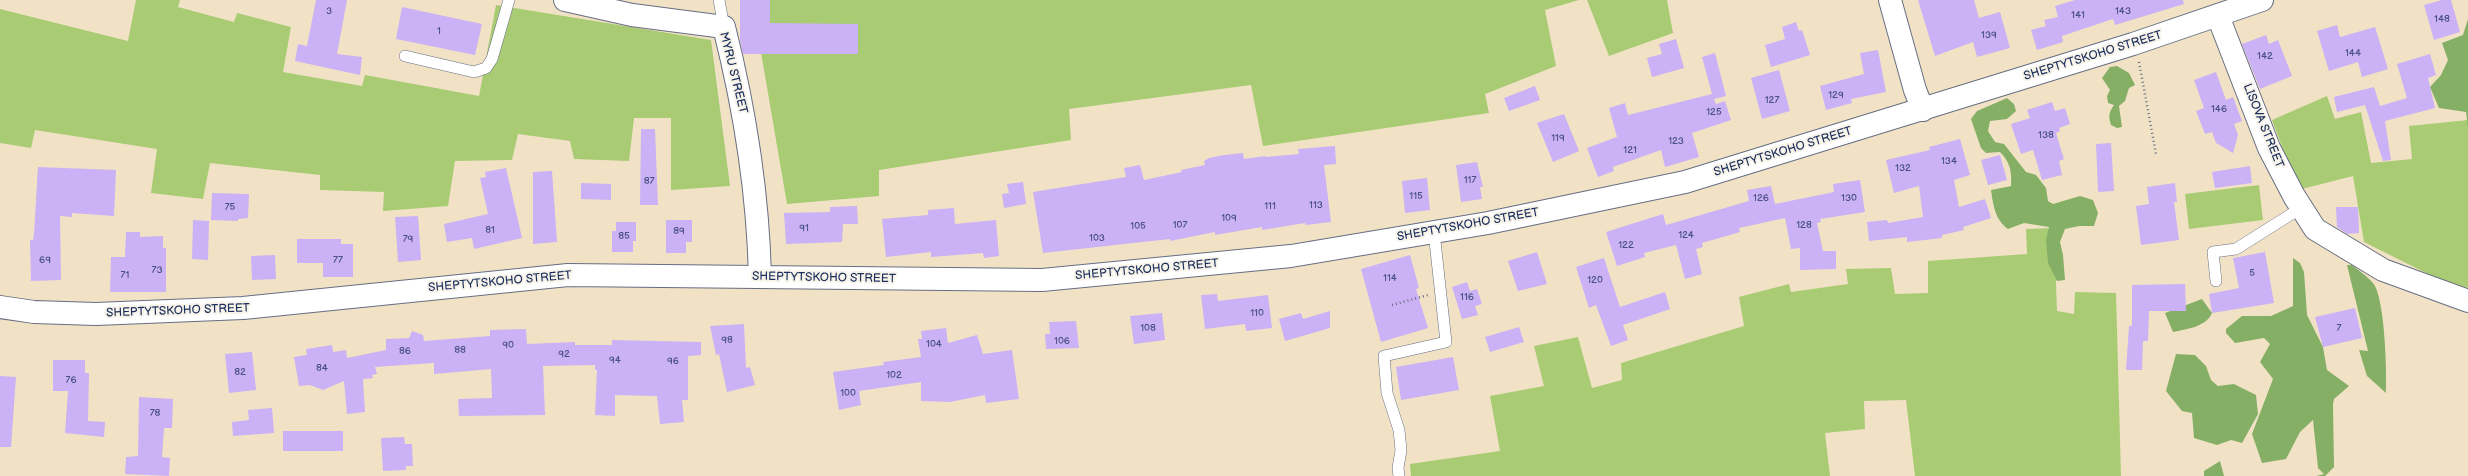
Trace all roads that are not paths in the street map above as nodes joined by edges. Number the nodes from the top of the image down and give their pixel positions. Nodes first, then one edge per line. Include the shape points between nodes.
1 (509, 0) edge
2 (565, 0) edge
3 (719, 0) edge
4 (1890, 0) edge
5 (2262, 0) edge
6 (2218, 16) junction
7 (724, 27) junction
8 (405, 56) dead end
9 (1923, 110) junction
10 (2301, 208) junction
11 (1434, 232) junction
12 (760, 277) junction
13 (2216, 281) dead end
14 (2468, 301) edge
15 (0, 307) edge
16 (1399, 476) edge

1 - 8 lane via 492,59 486,68 474,72
2 - 7 street, MYRU STREET via 632,15
3 - 7 lane
4 - 9 street
5 - 6 street, SHEPTYTSKOHO STREET
6 - 9 street, SHEPTYTSKOHO STREET
6 - 10 street, LISOVA STREET via 2269,148
7 - 12 street, MYRU STREET via 739,88 753,168
9 - 11 street, SHEPTYTSKOHO STREET via 1684,182
10 - 13 lane via 2236,250 2212,252
10 - 14 street, LISOVA STREET via 2315,229 2383,270
11 - 12 street, SHEPTYTSKOHO STREET via 1291,256 1042,280
11 - 16 lane via 1446,342 1384,356 1387,393 1399,430
12 - 15 street, SHEPTYTSKOHO STREET via 568,275 243,308 96,314 34,312

